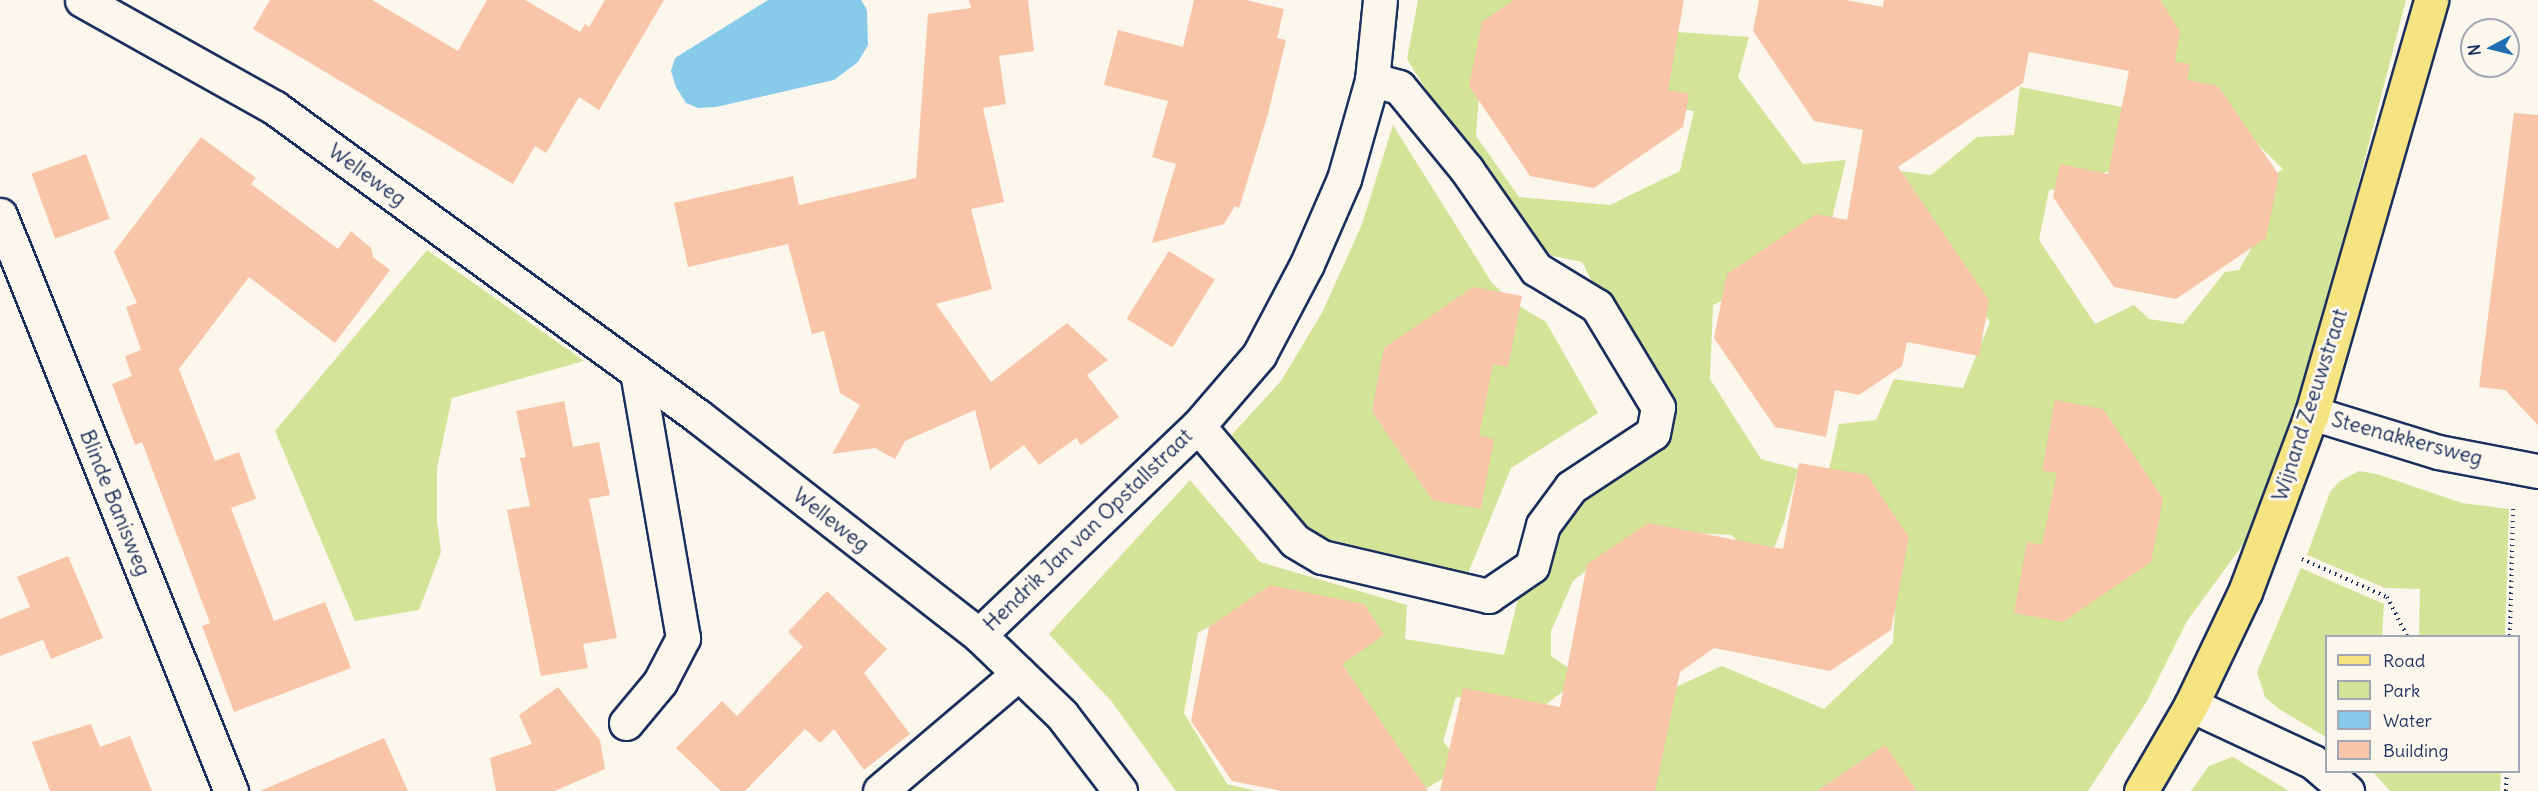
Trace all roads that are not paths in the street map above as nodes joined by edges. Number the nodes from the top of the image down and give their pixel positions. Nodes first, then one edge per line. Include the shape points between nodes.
1 (82, 0) edge
2 (1380, 0) edge
3 (2431, 0) edge
4 (1372, 80) junction
5 (0, 214) edge
6 (637, 372) junction
7 (2312, 413) junction
8 (1197, 426) junction
9 (2526, 469) edge
10 (979, 635) junction
11 (1019, 673) junction
12 (2191, 705) junction
13 (626, 723) dead end
14 (2325, 772) edge
15 (2326, 773) edge
16 (231, 791) edge
17 (880, 791) edge
18 (1120, 791) edge
19 (2141, 791) edge
20 (2347, 791) edge

1 - 6 street, Welleweg via 275,108
2 - 4 street, Hendrik Jan van Opstallstraat
3 - 7 main road, Wijnand Zeeuwstraat
4 - 8 street, Hendrik Jan van Opstallstraat via 1344,179 1307,264 1259,355
4 - 8 street, Hendrik Jan van Opstallstraat via 1399,87 1467,170 1536,269 1597,306 1658,407 1653,433 1571,487 1543,525 1532,566 1488,596 1322,557 1295,541
5 - 16 street, Blinde Banisweg
6 - 10 street, Welleweg
6 - 13 street via 683,638 660,682
7 - 9 street, Steenakkersweg via 2438,452
7 - 12 main road, Wijnand Zeeuwstraat via 2245,592
8 - 10 street, Hendrik Jan van Opstallstraat
10 - 11 street, Welleweg
11 - 17 street
11 - 18 street, Welleweg via 1062,715
12 - 14 street via 2313,762
12 - 19 main road, Wijnand Zeeuwstraat
15 - 20 street

